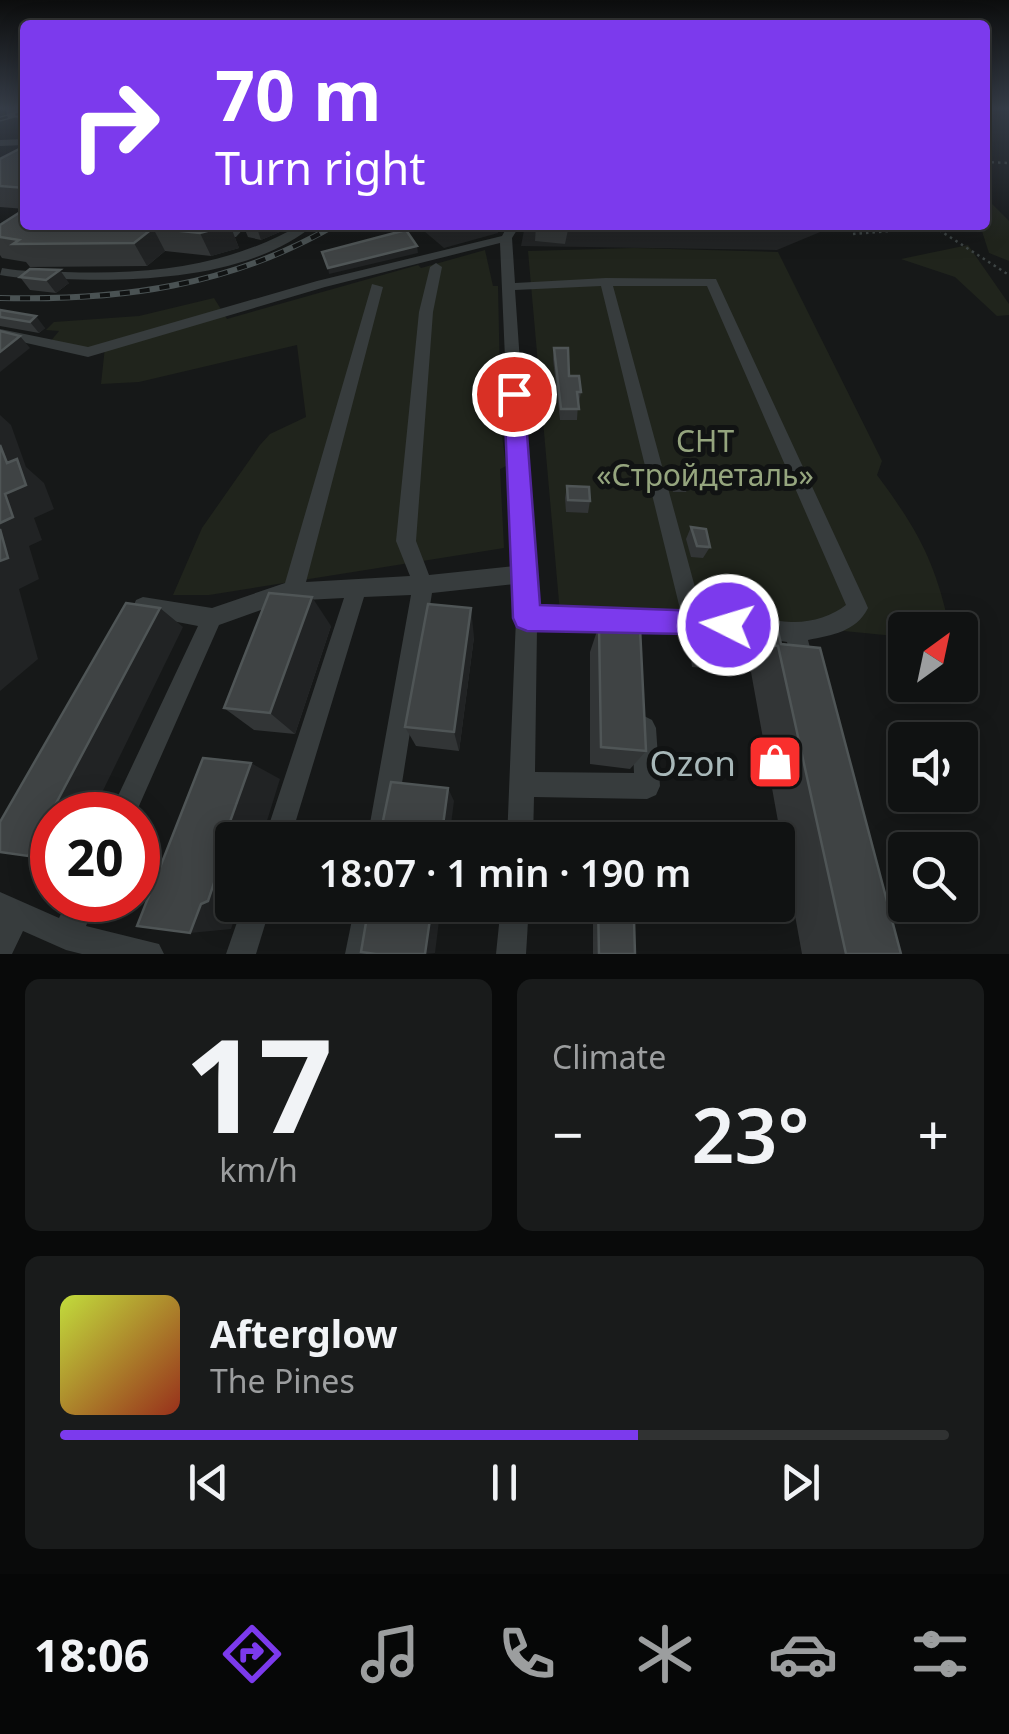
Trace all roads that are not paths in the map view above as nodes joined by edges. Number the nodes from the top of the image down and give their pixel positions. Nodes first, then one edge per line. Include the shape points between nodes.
1 (236, 230) edge
2 (297, 230) edge
3 (510, 231) edge
4 (232, 235) edge
5 (436, 266) dead end
6 (2, 272) edge
7 (606, 282) junction
8 (508, 287) junction
9 (377, 288) dead end
10 (0, 333) edge
11 (524, 574) junction
12 (423, 585) junction
13 (357, 588) junction
14 (293, 592) junction
15 (212, 618) junction
16 (527, 618) junction
17 (694, 622) junction
18 (133, 624) edge
19 (795, 632) junction
20 (809, 689) edge
21 (643, 710) edge
22 (525, 784) junction
23 (133, 792) edge
24 (283, 822) edge
25 (383, 822) edge
26 (522, 822) edge
27 (9, 909) edge
28 (73, 922) edge
29 (251, 922) edge
30 (365, 922) edge
31 (514, 922) edge
32 (66, 936) junction
33 (0, 947) edge
34 (149, 954) edge
35 (241, 954) edge
36 (360, 954) edge
37 (512, 954) edge

1 - 4 street
2 - 6 street via 249,253 173,273 113,278
3 - 8 street
3 - 10 street via 88,352
5 - 12 street via 406,541
7 - 8 street
7 - 17 street
7 - 19 street via 712,282 858,608 840,624
8 - 11 street
9 - 14 street
11 - 12 street
11 - 16 street
12 - 13 street
12 - 25 street
13 - 14 street
13 - 24 street
14 - 15 street
15 - 18 street via 142,607
15 - 23 street
16 - 17 street
16 - 22 street
17 - 19 street
19 - 20 street
21 - 22 street via 647,786
22 - 26 street
27 - 32 street
27 - 33 street
28 - 32 street
29 - 35 street
30 - 36 street
31 - 37 street
32 - 34 street

